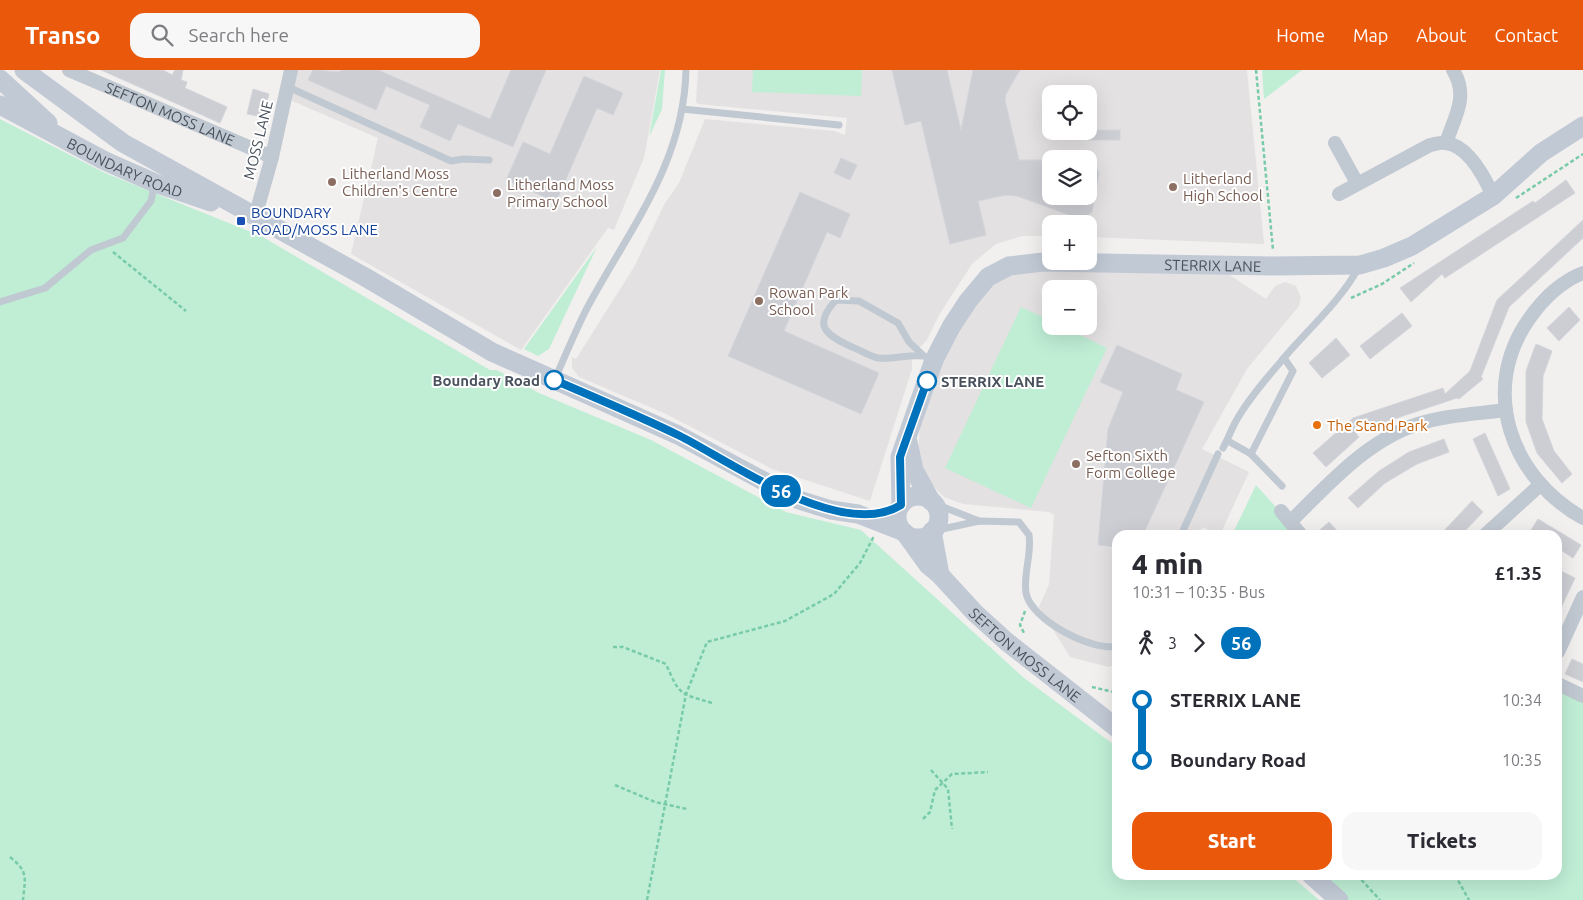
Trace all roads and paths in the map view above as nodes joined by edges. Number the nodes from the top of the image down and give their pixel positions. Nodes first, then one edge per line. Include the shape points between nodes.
1 (24, 70) edge
2 (69, 70) edge
3 (291, 70) edge
4 (686, 70) edge
5 (1256, 70) edge
6 (1453, 70) edge
7 (0, 79) edge
8 (288, 86) junction
9 (0, 105) edge
10 (682, 110) junction
11 (839, 125) dead end
12 (1583, 126) edge
13 (69, 142) junction
14 (1446, 142) junction
15 (1335, 143) dead end
16 (272, 157) junction
17 (489, 160) dead end
18 (155, 183) junction
19 (1357, 183) junction
20 (1339, 194) dead end
21 (1493, 196) junction
22 (255, 217) junction
23 (111, 251) dead end
24 (1360, 265) junction
25 (1274, 266) junction
26 (1583, 273) edge
27 (0, 302) edge
28 (186, 311) dead end
29 (929, 358) junction
30 (1284, 358) junction
31 (554, 380) junction
32 (1506, 410) junction
33 (908, 440) junction
34 (1228, 441) junction
35 (1251, 454) junction
36 (1540, 484) junction
37 (1282, 486) dead end
38 (932, 502) junction
39 (900, 505) junction
40 (858, 514) junction
41 (1583, 518) edge
42 (979, 521) junction
43 (877, 530) dead end
44 (1183, 530) edge
45 (1297, 530) edge
46 (1489, 530) edge
47 (932, 531) junction
48 (904, 533) junction
49 (940, 575) junction
50 (1583, 597) edge
51 (1025, 611) dead end
52 (1027, 636) dead end
53 (1562, 643) edge
54 (1112, 646) edge
55 (613, 647) dead end
56 (1086, 684) dead end
57 (1562, 686) edge
58 (1112, 693) edge
59 (686, 694) junction
60 (1583, 696) edge
61 (712, 703) dead end
62 (1112, 724) edge
63 (931, 770) dead end
64 (988, 772) dead end
65 (615, 785) dead end
66 (687, 809) dead end
67 (923, 819) dead end
68 (952, 829) dead end
69 (10, 857) dead end
70 (1317, 880) edge
71 (1362, 880) edge
72 (1457, 880) edge
73 (23, 900) edge
74 (647, 900) edge
75 (1339, 900) edge
76 (1380, 900) edge
77 (1470, 900) edge

1 - 22 street, BOUNDARY ROAD via 123,144
2 - 16 street, SEFTON MOSS LANE
3 - 8 street, MOSS LANE
4 - 10 lane via 686,98
5 - 25 path
6 - 14 street via 1462,94
7 - 13 street
8 - 16 street, MOSS LANE
8 - 17 lane via 451,161 463,158
9 - 13 street, BOUNDARY ROAD
10 - 11 lane
10 - 31 lane via 675,139 653,195 586,310
12 - 21 street, STERRIX LANE via 1541,153
13 - 18 street, BOUNDARY ROAD
14 - 19 street via 1430,145
14 - 21 street via 1455,146 1484,174
15 - 19 street
16 - 22 street, MOSS LANE
18 - 22 street, BOUNDARY ROAD
18 - 27 lane via 151,201 123,238 91,250 45,288
19 - 20 street
21 - 24 street, STERRIX LANE via 1412,246
22 - 31 street, BOUNDARY ROAD via 492,352
23 - 28 path
24 - 25 street, STERRIX LANE
24 - 30 lane via 1333,305
25 - 29 street, STERRIX LANE via 1042,262 1010,266 988,277
26 - 32 street via 1550,293 1525,325 1506,372
29 - 29 lane via 910,354 875,357 830,337 823,322 826,311 836,300 859,301 898,323 909,342
29 - 33 street, STERRIX LANE
30 - 34 lane via 1237,420
30 - 35 lane via 1293,371
31 - 40 street, BOUNDARY ROAD via 678,435 799,500
32 - 36 street via 1519,454
32 - 45 street via 1437,419 1401,430 1367,452 1285,517
33 - 38 street, STERRIX LANE via 914,470
33 - 39 street, STERRIX LANE via 900,457
34 - 35 lane
34 - 44 lane
35 - 37 lane
36 - 41 street via 1559,503
36 - 46 street
38 - 39 street via 918,496
38 - 42 lane
38 - 47 street via 938,520
39 - 40 street, BOUNDARY ROAD via 881,512
39 - 48 street via 898,522
40 - 48 street, BOUNDARY ROAD
42 - 47 lane
42 - 54 lane via 1014,521 1026,530 1030,541 1026,592 1035,609 1087,642
43 - 59 path via 860,563 834,594 785,621 707,642
47 - 48 street via 922,537
47 - 49 street, SEFTON MOSS LANE
48 - 49 street, SEFTON MOSS LANE via 928,565
49 - 62 street, SEFTON MOSS LANE via 1007,642
50 - 53 street
51 - 52 path via 1020,625
55 - 59 path via 622,647 666,664 675,686
56 - 58 path
57 - 60 street
59 - 61 path
59 - 74 path
63 - 68 path via 948,790
64 - 67 path via 952,774 935,790 930,812
65 - 66 path via 656,802
69 - 73 path via 24,872
70 - 75 street
71 - 76 path
72 - 77 path

